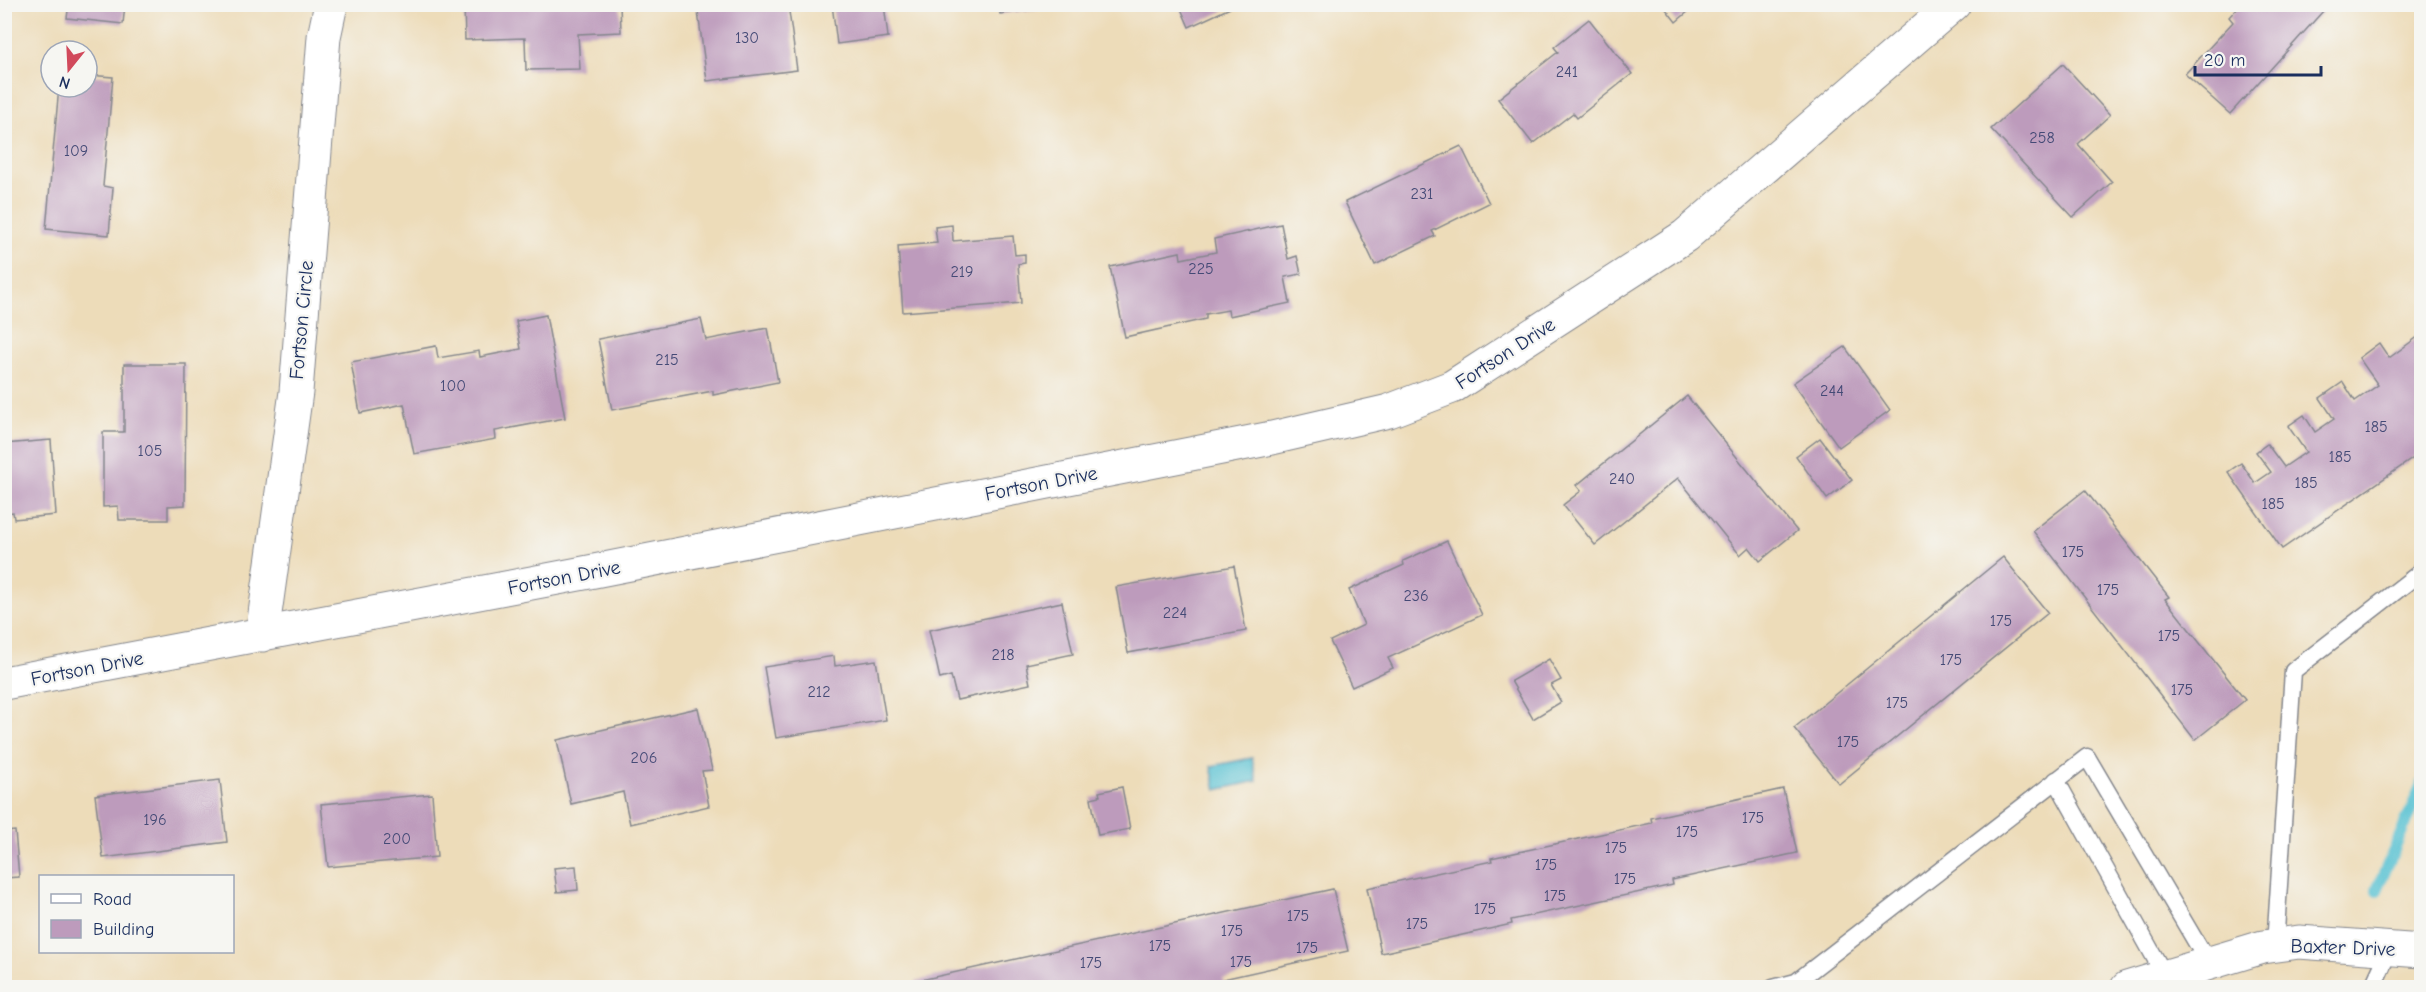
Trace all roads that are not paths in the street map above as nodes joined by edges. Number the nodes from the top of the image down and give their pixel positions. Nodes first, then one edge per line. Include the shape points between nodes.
1 (331, 4) edge
2 (1954, 4) edge
3 (2421, 571) edge
4 (262, 635) junction
5 (4, 683) edge
6 (2056, 780) junction
7 (2275, 946) junction
8 (2406, 950) edge
9 (2209, 964) junction
10 (2165, 976) junction
11 (1773, 987) edge
12 (2127, 987) edge
13 (2372, 987) edge

1 - 4 street, Fortson Circle via 324,37 296,392
2 - 4 street, Fortson Drive via 1685,236 1452,387 1389,411 1260,440
3 - 7 lane via 2293,671
4 - 5 street, Fortson Drive
6 - 9 lane via 2087,757
6 - 10 lane
6 - 11 lane via 1796,982
7 - 8 street, Baxter Drive via 2299,942
7 - 9 street, Baxter Drive
8 - 13 lane
9 - 10 street, Baxter Drive
10 - 12 street, Baxter Drive

